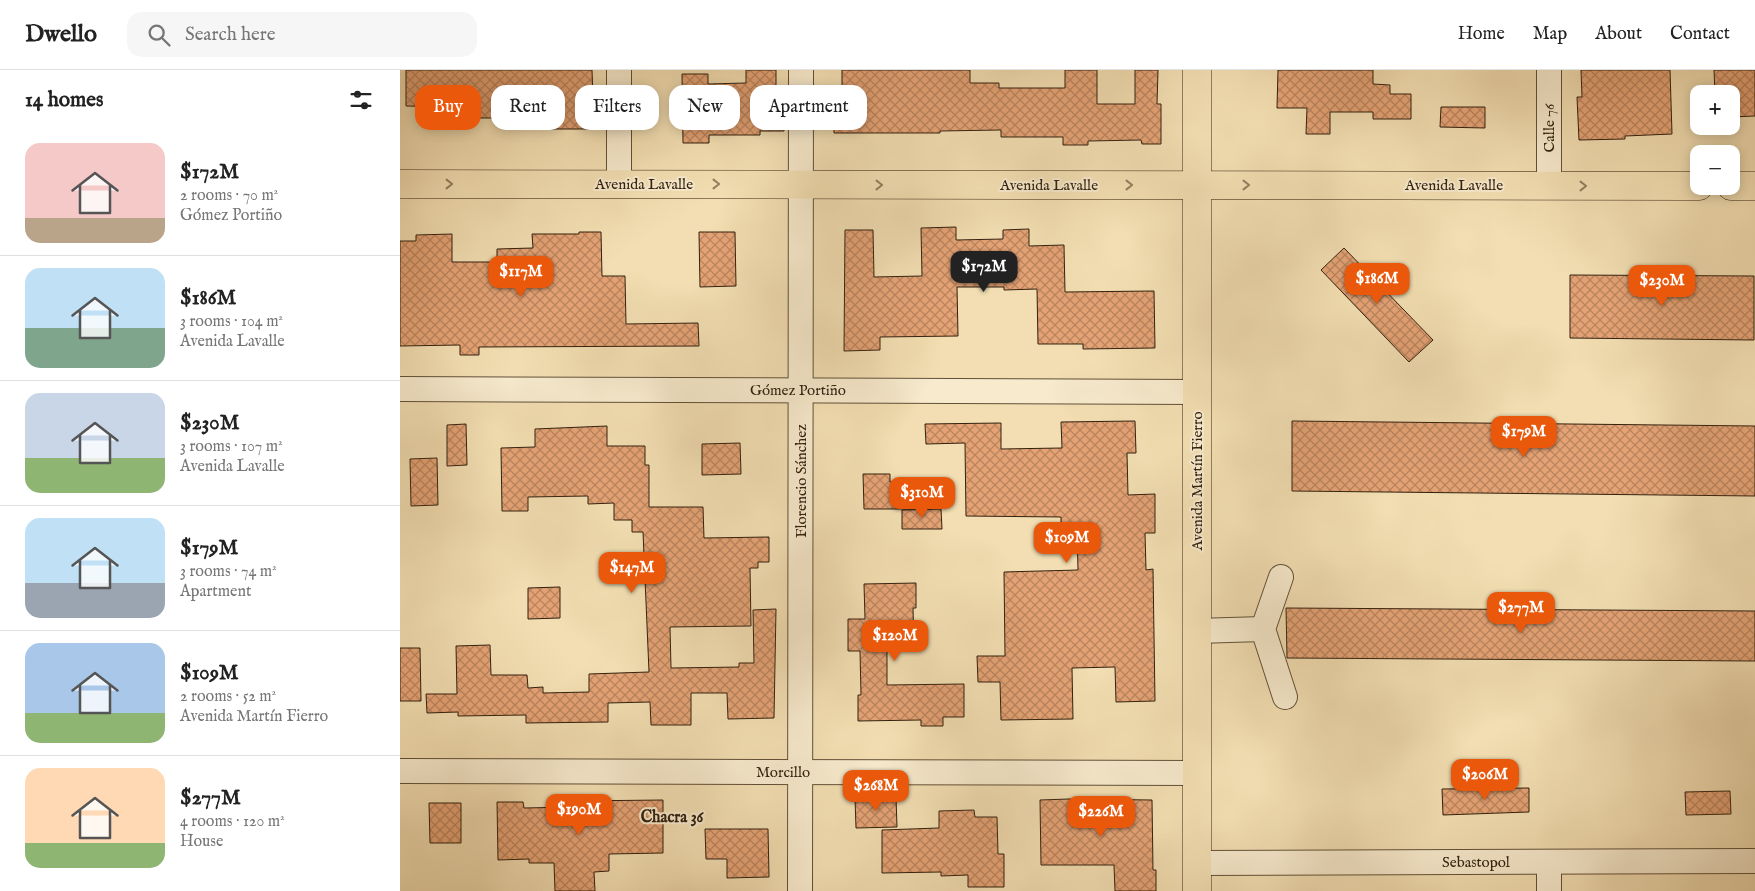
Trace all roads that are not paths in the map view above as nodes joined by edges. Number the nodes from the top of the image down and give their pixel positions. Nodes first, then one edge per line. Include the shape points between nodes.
1 (619, 70) edge
2 (801, 70) edge
3 (1197, 70) edge
4 (1549, 70) edge
5 (400, 184) edge
6 (618, 184) junction
7 (801, 184) junction
8 (1197, 185) junction
9 (1549, 186) junction
10 (1690, 186) edge
11 (1740, 186) edge
12 (1755, 186) edge
13 (400, 389) edge
14 (801, 390) junction
15 (1197, 392) junction
16 (1281, 577) dead end
17 (1263, 629) junction
18 (1196, 631) junction
19 (1285, 697) dead end
20 (400, 771) edge
21 (800, 772) junction
22 (1196, 774) junction
23 (1755, 861) edge
24 (1549, 862) junction
25 (1197, 863) junction
26 (800, 891) edge
27 (1197, 891) edge
28 (1549, 891) edge

1 - 6 street
2 - 7 street, Florencio Sánchez
3 - 8 main road, Avenida Martín Fierro
4 - 9 street, Calle 76
5 -> 6 main road, Avenida Lavalle
6 -> 7 main road, Avenida Lavalle
7 -> 8 main road, Avenida Lavalle
7 - 14 street, Florencio Sánchez
8 -> 9 main road, Avenida Lavalle
8 - 15 main road, Avenida Martín Fierro
9 -> 10 main road, Avenida Lavalle
11 - 12 main road
13 - 14 street, Gómez Portiño
14 - 15 street, Gómez Portiño
14 - 21 street, Florencio Sánchez
15 - 18 main road, Avenida Martín Fierro
16 - 17 street
17 - 18 street
17 - 19 street
18 - 22 main road, Avenida Martín Fierro
20 - 21 street, Morcillo
21 - 22 street, Morcillo
21 - 26 street, Florencio Sánchez
22 - 25 main road, Avenida Martín Fierro
23 - 24 street, Sebastopol
24 - 25 street, Sebastopol
24 - 28 street
25 - 27 main road, Avenida Martín Fierro

